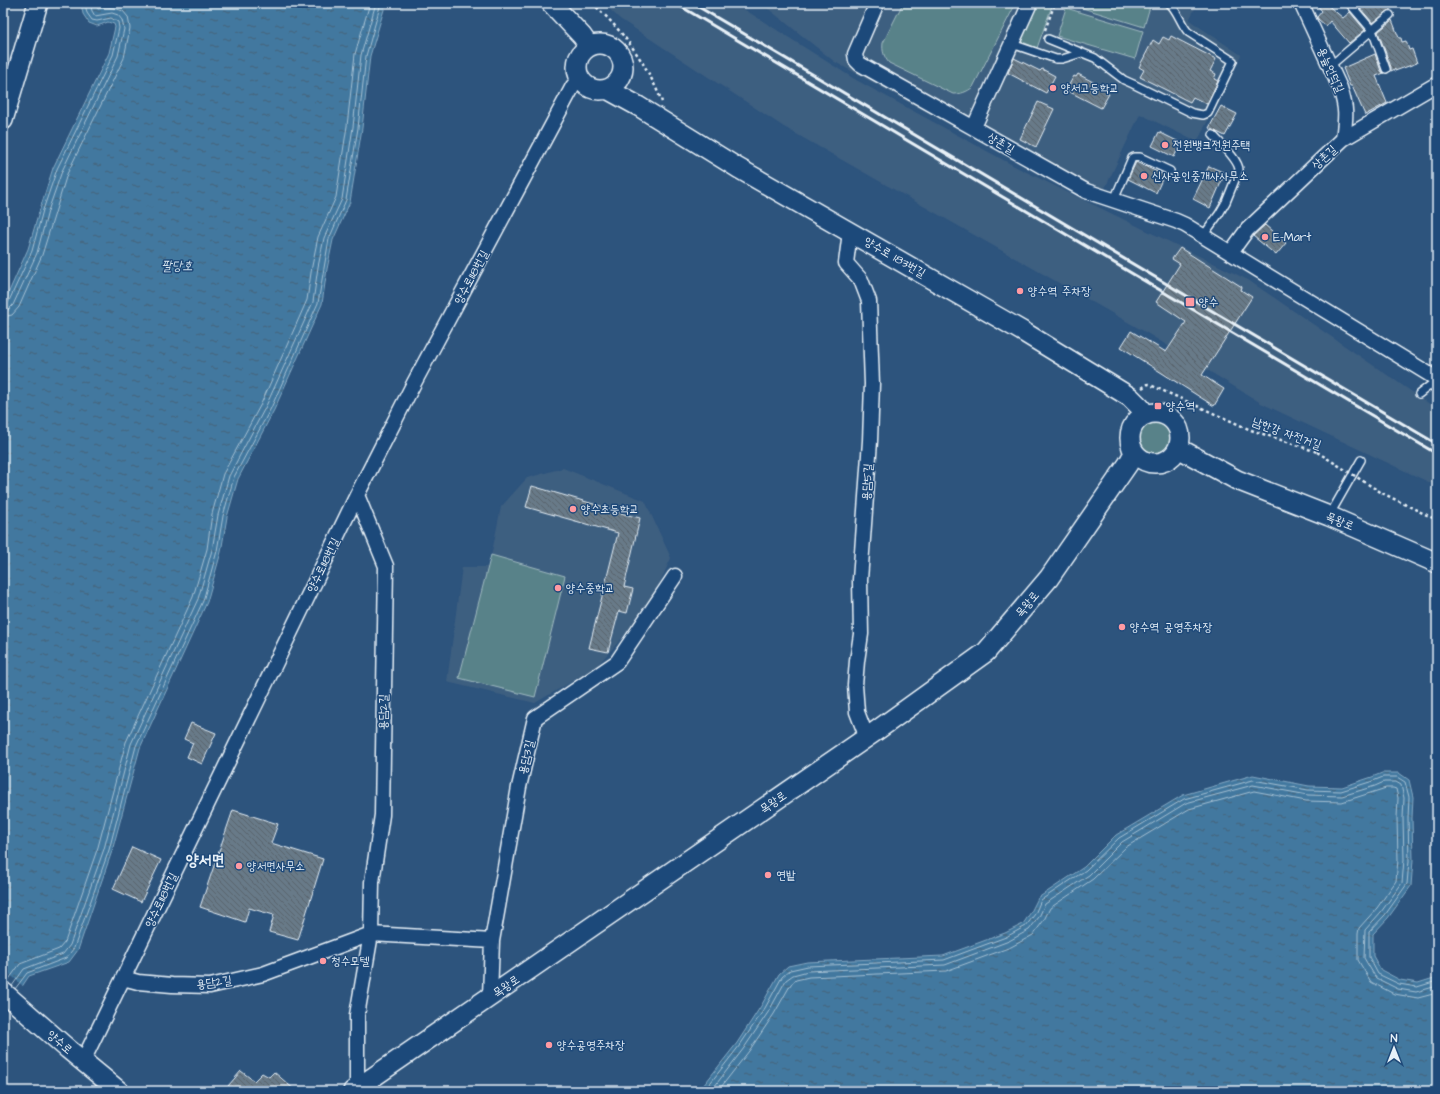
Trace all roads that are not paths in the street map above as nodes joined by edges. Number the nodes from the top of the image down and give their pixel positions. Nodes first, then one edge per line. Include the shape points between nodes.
1 (38, 3) edge
2 (550, 3) edge
3 (877, 3) edge
4 (1030, 3) edge
5 (1169, 3) edge
6 (1349, 3) edge
7 (1302, 4) edge
8 (1390, 15) dead end
9 (1372, 30) junction
10 (1048, 39) dead end
11 (1012, 44) junction
12 (589, 46) junction
13 (1082, 53) junction
14 (1330, 66) junction
15 (1386, 68) dead end
16 (622, 74) junction
17 (580, 78) junction
18 (1437, 84) edge
19 (607, 89) junction
20 (638, 106) junction
21 (3, 120) edge
22 (974, 127) junction
23 (1213, 135) dead end
24 (1343, 139) junction
25 (1170, 171) dead end
26 (1114, 200) junction
27 (850, 232) junction
28 (1203, 236) junction
29 (1231, 252) junction
30 (1437, 380) edge
31 (1419, 394) dead end
32 (1146, 415) junction
33 (1178, 448) junction
34 (1134, 452) junction
35 (1360, 460) dead end
36 (357, 495) junction
37 (1329, 516) junction
38 (1437, 563) edge
39 (675, 576) dead end
40 (867, 738) junction
41 (371, 934) junction
42 (492, 941) junction
43 (123, 978) junction
44 (3, 992) edge
45 (490, 996) junction
46 (75, 1055) junction
47 (356, 1090) edge
48 (119, 1091) edge

1 - 21 street
2 - 12 street
3 - 22 street, 상촌길 via 856,49 856,60
4 - 11 street
5 - 13 lane via 1188,32 1233,61 1208,113 1192,113 1124,80 1106,65
6 - 9 lane
7 - 14 street, 용늪언덕길
8 - 9 lane
9 - 14 lane
9 - 15 lane
10 - 13 lane
11 - 13 lane via 1056,59
11 - 22 street
12 - 16 street via 602,43 616,49 623,62
12 - 17 street via 578,59
14 - 24 street, 용늪언덕길 via 1344,100 1346,114
16 - 19 street via 616,83
16 - 20 street
17 - 19 street, 양수로 183번길 via 595,90
17 - 36 street, 양수로118번길 via 572,86
18 - 24 street, 상촌길
19 - 20 street, 양수로 183번길
20 - 27 street, 양수로 183번길 via 738,168
22 - 26 street, 상촌길 via 1086,191
23 - 28 lane via 1236,161 1239,170 1226,202
24 - 29 street, 상촌길 via 1247,230
25 - 26 lane via 1140,157 1132,158
26 - 28 street, 상촌길 via 1176,221
27 - 32 street, 양수로 183번길 via 1123,392
27 - 40 street, 용담5길 via 846,263 861,280 869,301 872,377 860,580 861,634 855,685 856,712
28 - 29 street, 상촌길
29 - 30 street, 상촌길
30 - 31 lane
32 - 33 street via 1157,413 1173,420 1180,435
32 - 34 street via 1136,422 1132,429 1130,437
33 - 34 street via 1171,458 1155,463 1147,462
33 - 37 street, 목왕로 via 1237,480
34 - 40 street, 목왕로 via 1049,578 986,652
35 - 37 lane
36 - 41 street, 용담2길 via 386,566 382,815 372,882
36 - 43 street, 양수로118번길
37 - 38 street, 목왕로
39 - 42 street, 용담3길 via 617,662 535,718 519,787
40 - 45 street, 목왕로
41 - 42 street, 용담2길
41 - 43 street, 용담2길 via 263,974 210,986 158,984
41 - 47 street, 용담2길 via 357,1015
42 - 45 street, 용담3길
43 - 46 street, 양수로118번길
44 - 46 street, 양수로
45 - 47 street, 목왕로
46 - 48 street, 양수로

